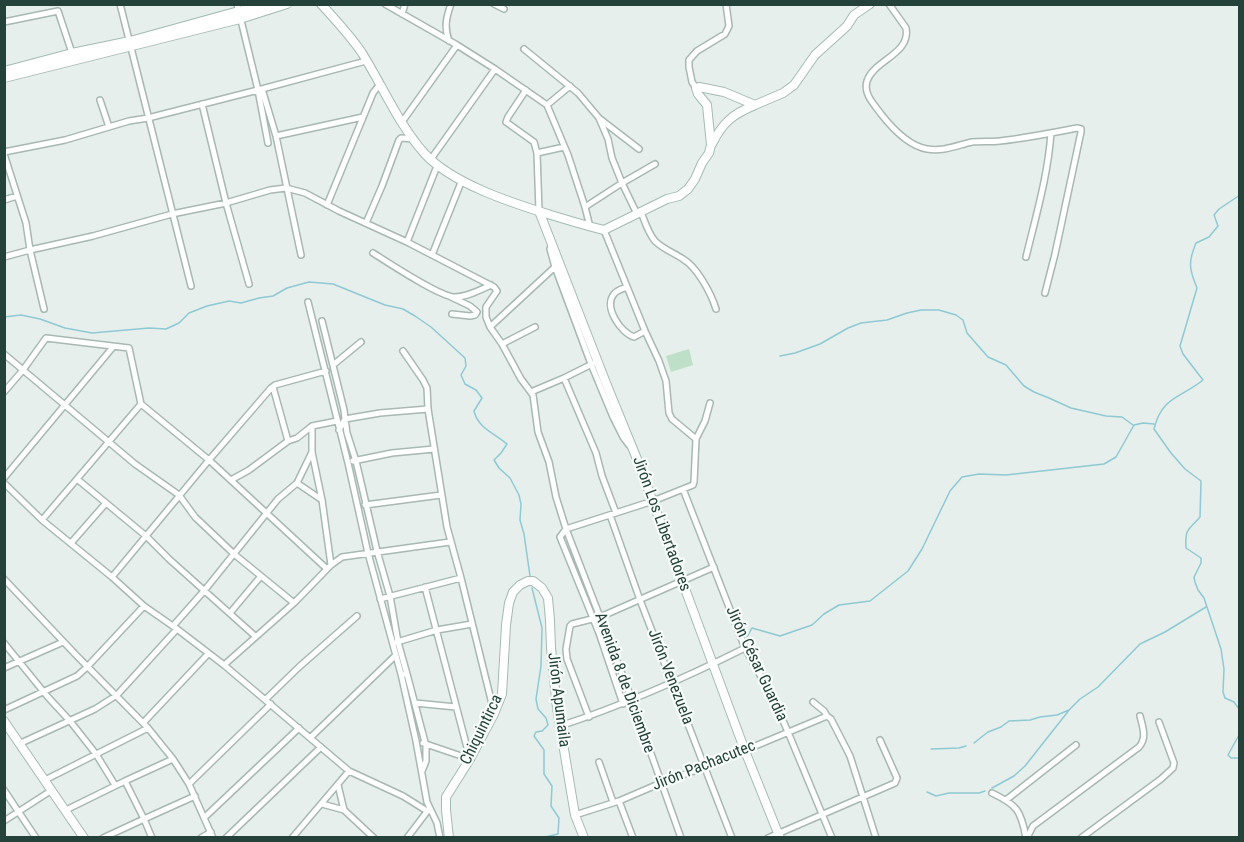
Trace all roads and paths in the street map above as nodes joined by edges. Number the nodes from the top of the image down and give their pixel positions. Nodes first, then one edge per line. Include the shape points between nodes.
1 (120, 4) edge
2 (264, 4) edge
3 (287, 4) edge
4 (321, 4) edge
5 (385, 4) edge
6 (405, 4) edge
7 (451, 4) edge
8 (494, 4) edge
9 (726, 4) edge
10 (870, 4) edge
11 (889, 4) edge
12 (57, 8) edge
13 (504, 9) dead end
14 (239, 12) edge
15 (402, 14) junction
16 (4, 22) edge
17 (449, 41) junction
18 (131, 44) junction
19 (457, 45) junction
20 (524, 49) dead end
21 (72, 53) junction
22 (366, 61) junction
23 (495, 69) junction
24 (4, 70) edge
25 (4, 78) edge
26 (380, 84) junction
27 (570, 86) junction
28 (696, 88) junction
29 (260, 90) junction
30 (526, 90) junction
31 (100, 100) dead end
32 (202, 104) junction
33 (548, 105) junction
34 (754, 105) junction
35 (363, 117) junction
36 (148, 118) junction
37 (599, 118) junction
38 (402, 123) junction
39 (109, 127) junction
40 (1051, 133) junction
41 (276, 136) junction
42 (414, 139) junction
43 (268, 143) dead end
44 (711, 145) junction
45 (564, 147) junction
46 (639, 149) dead end
47 (4, 153) edge
48 (537, 153) junction
49 (434, 163) junction
50 (655, 164) dead end
51 (462, 180) junction
52 (622, 183) junction
53 (286, 188) junction
54 (18, 196) junction
55 (4, 200) edge
56 (226, 203) junction
57 (327, 205) junction
58 (585, 207) junction
59 (538, 211) junction
60 (639, 213) junction
61 (172, 214) junction
62 (366, 223) junction
63 (590, 227) junction
64 (604, 230) junction
65 (407, 242) junction
66 (30, 250) junction
67 (373, 253) dead end
68 (301, 255) dead end
69 (432, 255) junction
70 (4, 257) edge
71 (1026, 257) dead end
72 (557, 265) junction
73 (249, 284) dead end
74 (491, 285) junction
75 (190, 286) dead end
76 (627, 287) junction
77 (1045, 293) dead end
78 (449, 297) junction
79 (308, 302) dead end
80 (44, 309) dead end
81 (716, 309) dead end
82 (452, 314) dead end
83 (322, 321) dead end
84 (490, 327) junction
85 (535, 327) dead end
86 (645, 331) junction
87 (361, 342) dead end
88 (502, 344) junction
89 (113, 347) junction
90 (403, 351) dead end
91 (4, 354) edge
92 (594, 363) junction
93 (333, 365) junction
94 (23, 370) junction
95 (326, 371) junction
96 (564, 378) junction
97 (273, 387) junction
98 (4, 392) edge
99 (531, 392) junction
100 (710, 403) dead end
101 (65, 404) junction
102 (141, 404) junction
103 (428, 409) junction
104 (345, 419) junction
105 (337, 421) junction
106 (312, 426) junction
107 (339, 430) junction
108 (696, 440) junction
109 (288, 441) junction
110 (108, 442) junction
111 (434, 449) junction
112 (312, 452) junction
113 (208, 460) junction
114 (356, 461) junction
115 (348, 463) junction
116 (4, 478) edge
117 (77, 479) junction
118 (231, 480) junction
119 (4, 483) edge
120 (297, 483) junction
121 (683, 489) junction
122 (179, 495) junction
123 (441, 495) junction
124 (322, 500) junction
125 (653, 501) junction
126 (106, 503) junction
127 (366, 505) junction
128 (357, 506) junction
129 (266, 514) junction
130 (613, 514) junction
131 (42, 520) junction
132 (566, 529) junction
133 (146, 536) junction
134 (450, 542) junction
135 (71, 543) junction
136 (377, 551) junction
137 (368, 553) junction
138 (234, 554) junction
139 (329, 567) junction
140 (714, 567) junction
141 (261, 576) junction
142 (112, 577) junction
143 (461, 578) junction
144 (4, 579) edge
145 (682, 582) junction
146 (520, 585) joint
147 (425, 587) junction
148 (204, 591) junction
149 (390, 596) junction
150 (380, 598) junction
151 (640, 600) junction
152 (294, 603) junction
153 (144, 606) junction
154 (230, 613) junction
155 (357, 616) dead end
156 (600, 617) junction
157 (592, 619) junction
158 (472, 624) junction
159 (175, 627) junction
160 (437, 630) junction
161 (255, 636) junction
162 (63, 642) junction
163 (4, 643) edge
164 (396, 643) junction
165 (745, 648) junction
166 (208, 654) junction
167 (396, 655) junction
168 (19, 661) junction
169 (224, 665) junction
170 (712, 665) junction
171 (87, 667) junction
172 (4, 668) edge
173 (404, 674) junction
174 (673, 683) junction
175 (44, 691) junction
176 (117, 695) junction
177 (266, 699) junction
178 (632, 700) junction
179 (813, 702) dead end
180 (415, 703) junction
181 (271, 704) junction
182 (623, 704) junction
183 (456, 707) junction
184 (4, 710) edge
185 (494, 714) junction
186 (1140, 716) dead end
187 (589, 717) junction
188 (829, 717) junction
189 (70, 721) junction
190 (5, 722) edge
191 (1159, 722) dead end
192 (146, 725) junction
193 (560, 726) junction
194 (299, 728) junction
195 (788, 732) junction
196 (310, 738) junction
197 (880, 740) dead end
198 (416, 741) junction
199 (21, 743) junction
200 (425, 744) junction
201 (1076, 745) dead end
202 (321, 747) junction
203 (745, 751) junction
204 (96, 754) junction
205 (173, 759) junction
206 (470, 759) junction
207 (599, 762) dead end
208 (705, 767) junction
209 (350, 771) junction
210 (422, 771) junction
211 (45, 780) junction
212 (125, 781) junction
213 (661, 783) junction
214 (189, 784) junction
215 (115, 785) junction
216 (338, 785) junction
217 (4, 790) edge
218 (52, 790) junction
219 (992, 793) dead end
220 (195, 796) junction
221 (864, 796) junction
222 (1006, 800) junction
223 (616, 801) junction
224 (322, 804) junction
225 (429, 809) junction
226 (66, 810) junction
227 (344, 810) junction
228 (20, 812) junction
229 (575, 815) junction
230 (824, 815) junction
231 (205, 817) junction
232 (144, 819) junction
233 (4, 821) edge
234 (212, 835) edge
235 (779, 835) edge
236 (297, 836) edge
237 (36, 837) edge
238 (84, 837) edge
239 (103, 837) edge
240 (152, 837) edge
241 (201, 837) edge
242 (226, 837) edge
243 (374, 837) edge
244 (407, 837) edge
245 (440, 837) edge
246 (449, 837) edge
247 (584, 837) edge
248 (633, 837) edge
249 (681, 837) edge
250 (732, 837) edge
251 (768, 837) edge
252 (832, 837) edge
253 (876, 837) edge
254 (1026, 837) edge
255 (1081, 837) edge

1 - 18 street
2 - 14 street
3 - 14 street
4 - 22 street
5 - 15 street
6 - 15 street
7 - 17 street via 445,25
8 - 13 street
9 - 28 street via 729,26 725,34 696,51 689,60
10 - 34 street via 815,55 794,85
11 - 40 street via 906,28 906,37 870,76 867,92 887,122 908,140 934,150
12 - 16 street
12 - 21 street
14 - 18 street
14 - 29 street
15 - 17 street
17 - 19 street
18 - 21 street
18 - 25 street
18 - 36 street
19 - 23 street
19 - 38 street
20 - 27 street
21 - 24 street
22 - 26 street
22 - 29 street
23 - 30 street
23 - 49 street
26 - 35 street
26 - 38 street
27 - 33 street
27 - 37 street
28 - 34 street via 724,92
28 - 44 street via 707,105
29 - 32 street
29 - 41 street
29 - 43 street
30 - 33 street
30 - 48 street via 506,122 534,142
31 - 39 street
32 - 36 street
32 - 56 street
33 - 45 street
34 - 44 street via 725,122
35 - 41 street
35 - 57 street
36 - 39 street
36 - 61 street
37 - 46 street
37 - 52 street
38 - 42 street
39 - 47 street
40 - 71 street via 1041,198
40 - 77 street via 1077,128 1081,132
41 - 53 street
42 - 49 street
42 - 62 street via 399,140
44 - 60 street via 688,189
45 - 48 street
45 - 58 street
47 - 54 street
48 - 59 street
49 - 51 street
49 - 65 street
50 - 52 street
51 - 59 street
51 - 69 street
52 - 58 street
52 - 60 street
53 - 56 street
53 - 57 street
53 - 68 street
54 - 55 street
54 - 66 street
56 - 61 street
56 - 73 street
57 - 62 street
58 - 63 street
59 - 63 street
59 - 72 street, Jirón Los Libertadores
60 - 64 street
60 - 81 street via 655,241 693,268
61 - 66 street
61 - 75 street
62 - 65 street
63 - 64 street
64 - 76 street
65 - 69 street
66 - 70 street
66 - 80 street
67 - 78 street
69 - 74 street
72 - 84 street
72 - 92 street, Jirón Los Libertadores
74 - 78 street
74 - 84 street via 497,291 486,307
76 - 86 street
76 - 86 street via 614,294 610,307 628,335 634,337
78 - 82 street via 477,312 470,316
79 - 95 street
83 - 93 street
84 - 88 street
85 - 88 street
86 - 108 street via 666,381 669,413
87 - 93 street
88 - 99 street
89 - 94 street via 46,338
89 - 101 street
89 - 102 street via 130,349
90 - 103 street via 427,388
91 - 94 street
92 - 96 street
92 - 125 street, Jirón Los Libertadores
93 - 104 street
94 - 98 street
94 - 101 street
95 - 97 street
95 - 105 street
96 - 99 street
96 - 130 street, Jirón Venezuela via 596,453
97 - 109 street
97 - 113 street
99 - 132 street via 538,432
100 - 108 street
101 - 110 street
101 - 116 street
102 - 110 street
102 - 113 street
103 - 104 street
103 - 111 street
104 - 107 street
104 - 114 street
105 - 106 street
105 - 107 street
106 - 109 street
106 - 112 street
107 - 115 street
108 - 121 street via 694,482
109 - 118 street
110 - 117 street
110 - 122 street
111 - 114 street
111 - 123 street
112 - 120 street
112 - 124 street
113 - 118 street
113 - 122 street
114 - 115 street
114 - 127 street
115 - 128 street
117 - 126 street
117 - 131 street
118 - 129 street
119 - 131 street
120 - 124 street
120 - 129 street
121 - 125 street
121 - 140 street, Jirón César Guardia
122 - 133 street
122 - 138 street via 195,517
123 - 127 street
123 - 134 street
124 - 139 street
125 - 130 street
125 - 145 street, Jirón Los Libertadores
126 - 133 street
126 - 135 street
127 - 128 street
127 - 136 street
128 - 137 street
129 - 138 street
129 - 139 street
130 - 132 street
130 - 151 street, Jirón Venezuela
131 - 135 street
132 - 156 street, Avenida 8 de Diciembre
132 - 157 street via 560,539
133 - 142 street
133 - 148 street
134 - 136 street
134 - 143 street
135 - 142 street
136 - 137 street
136 - 149 street
137 - 139 street via 342,557
137 - 150 street
138 - 141 street
138 - 148 street
139 - 152 street
140 - 145 street
140 - 165 street, Jirón César Guardia
141 - 152 street
141 - 154 street
142 - 153 street
143 - 147 street
143 - 158 street
144 - 162 street
145 - 151 street
145 - 170 street, Jirón Los Libertadores
146 - 185 street, Chiquintirca via 509,603 502,693
146 - 193 street, Jirón Apumaila via 533,581 548,598
147 - 149 street
147 - 160 street
148 - 154 street
148 - 159 street
149 - 150 street
149 - 164 street
150 - 164 street
151 - 156 street
151 - 174 street, Jirón Venezuela
152 - 161 street
153 - 159 street
153 - 171 street
154 - 161 street
155 - 177 street
156 - 157 street
156 - 178 street, Avenida 8 de Diciembre
157 - 182 street
157 - 187 street via 570,626 566,649
158 - 160 street
158 - 185 street
159 - 166 street
159 - 176 street
160 - 164 street
160 - 183 street
161 - 169 street
162 - 168 street
162 - 171 street
163 - 168 street
164 - 167 street
164 - 173 street
165 - 170 street
165 - 195 street, Jirón César Guardia
166 - 169 street
166 - 192 street
167 - 173 street
167 - 196 street
168 - 172 street
168 - 175 street
169 - 177 street
170 - 174 street
170 - 203 street, Jirón Los Libertadores
171 - 175 street
171 - 176 street
173 - 180 street
173 - 198 street
174 - 178 street
174 - 208 street, Jirón Venezuela
175 - 184 street
175 - 189 street
176 - 189 street
176 - 192 street
177 - 181 street
178 - 182 street
178 - 213 street, Avenida 8 de Diciembre
179 - 188 street
180 - 183 street
180 - 200 street
181 - 194 street
181 - 214 street
182 - 187 street
183 - 206 street
185 - 206 street, Chiquintirca
186 - 254 street via 1143,743 1033,826
187 - 193 street
188 - 195 street, Jirón Pachacutec
188 - 221 street via 850,756
189 - 199 street
189 - 204 street
190 - 199 street
191 - 255 street via 1173,768
192 - 204 street
192 - 205 street
193 - 229 street, Jirón Apumaila
194 - 196 street
194 - 231 street
195 - 203 street, Jirón Pachacutec
195 - 230 street, Jirón César Guardia
196 - 202 street
197 - 221 street via 897,778 895,783
198 - 200 street
198 - 210 street
199 - 211 street
200 - 206 street
200 - 210 street
201 - 222 street
202 - 209 street
202 - 242 street
203 - 208 street, Jirón Pachacutec
203 - 235 street, Jirón Los Libertadores
204 - 211 street
204 - 215 street
205 - 212 street
205 - 214 street
206 - 246 street, Chiquintirca via 447,797
207 - 223 street
208 - 213 street, Jirón Pachacutec
208 - 250 street, Jirón Venezuela
209 - 216 street
209 - 225 street
210 - 225 street
211 - 218 street
212 - 215 street
212 - 232 street
213 - 223 street, Jirón Pachacutec
213 - 249 street, Avenida 8 de Diciembre
214 - 220 street
215 - 226 street
216 - 224 street
216 - 227 street
217 - 228 street
218 - 226 street
218 - 228 street
219 - 222 street
220 - 231 street
220 - 232 street
221 - 230 street
221 - 253 street
222 - 254 street via 1020,814
223 - 229 street, Jirón Pachacutec
223 - 248 street
224 - 227 street
224 - 236 street
225 - 244 street
225 - 245 street
226 - 238 street
227 - 243 street
228 - 233 street
228 - 237 street
229 - 247 street, Jirón Apumaila
230 - 235 street
230 - 252 street, Jirón César Guardia
231 - 234 street
232 - 239 street
232 - 240 street
234 - 241 street
235 - 251 street

